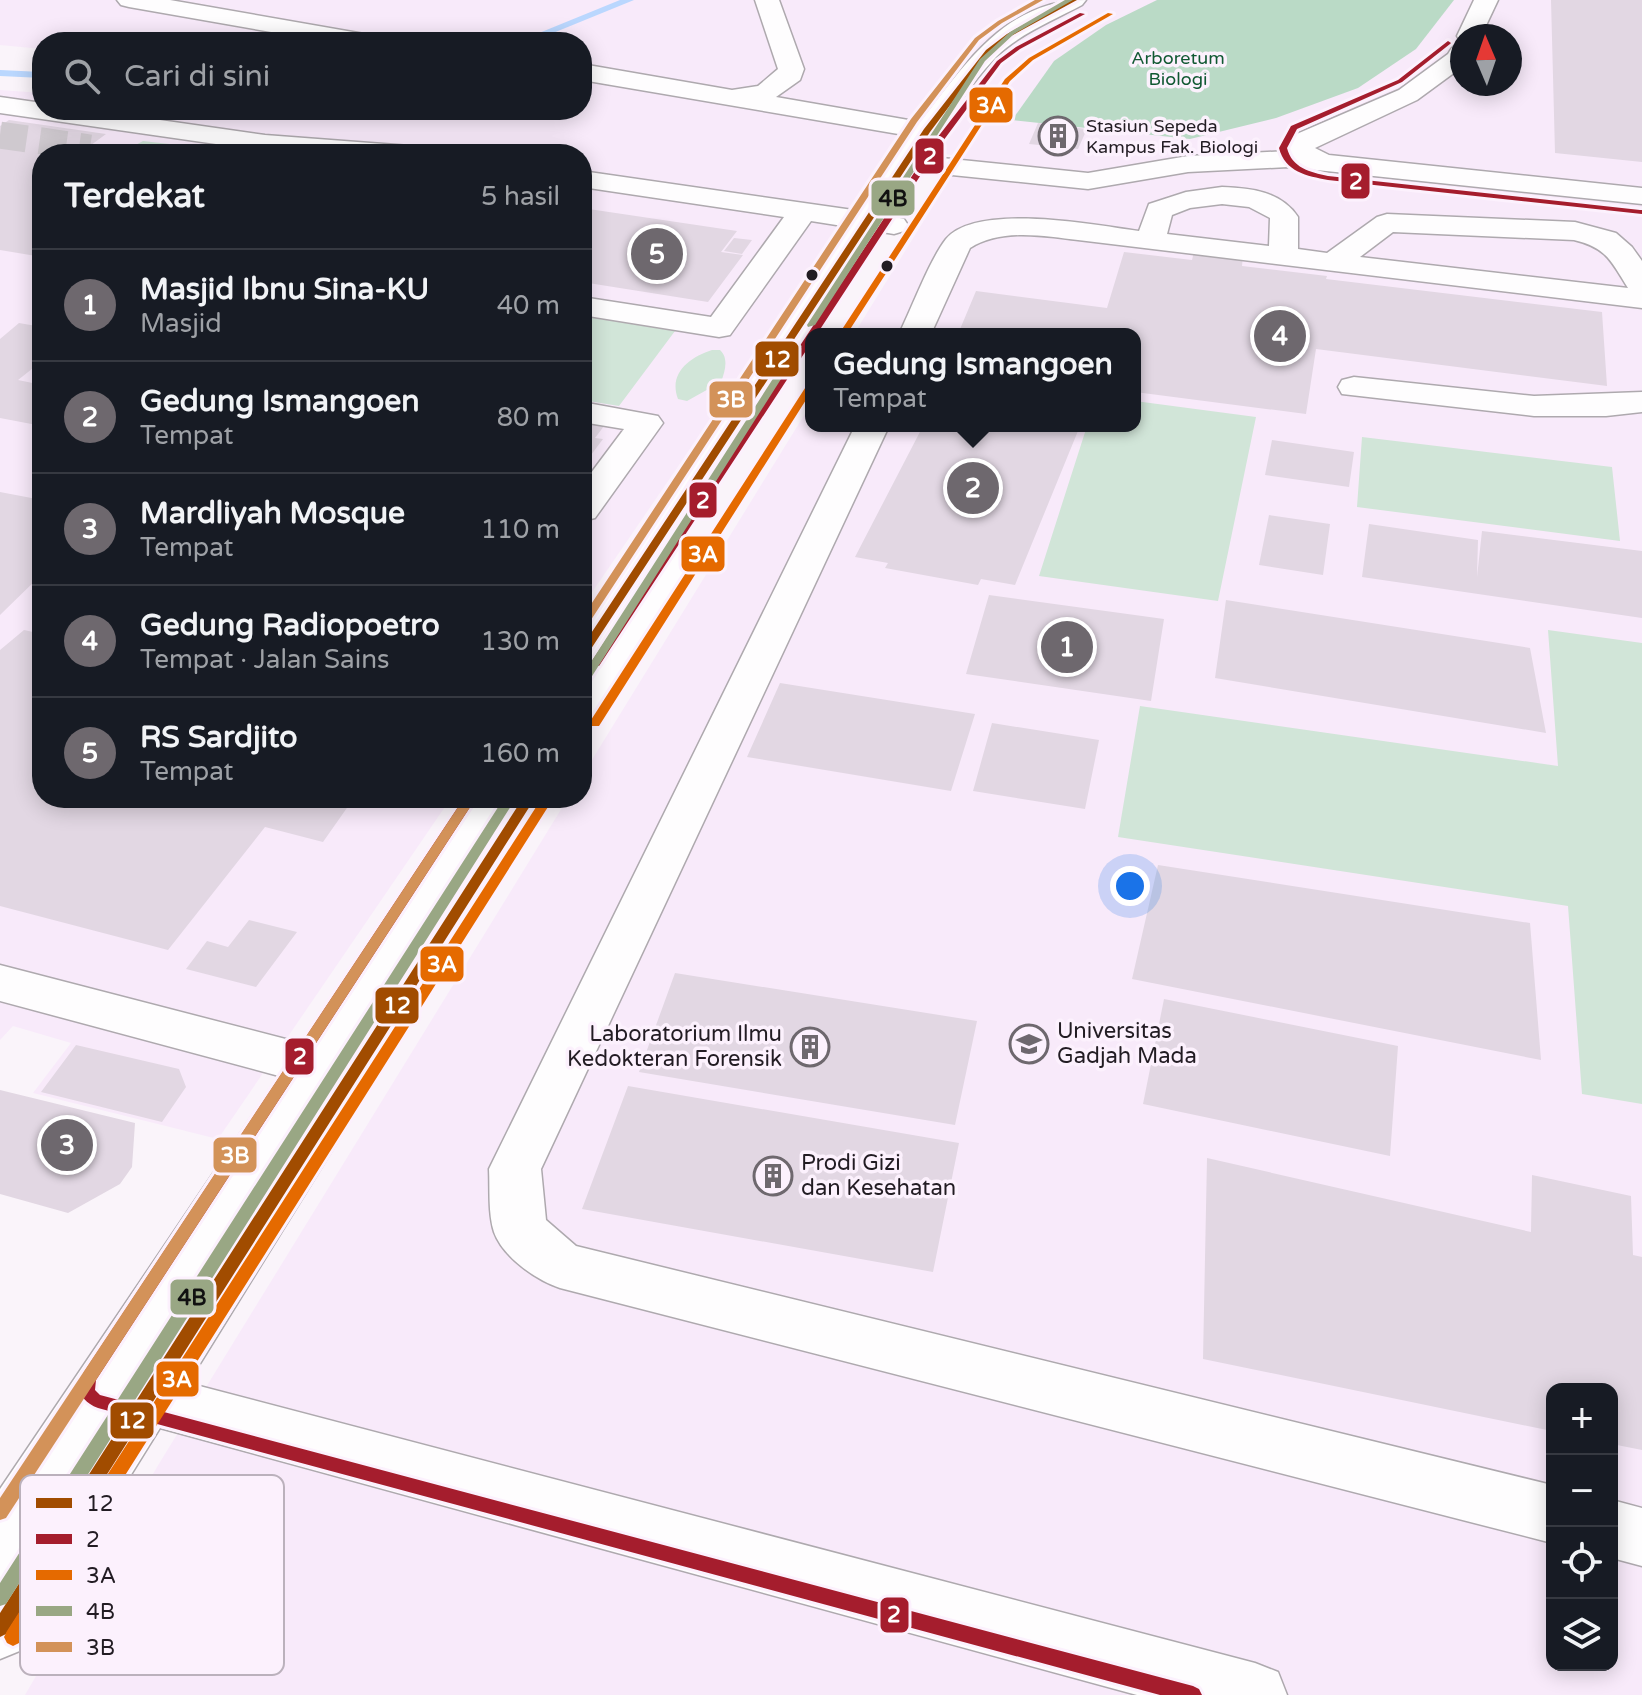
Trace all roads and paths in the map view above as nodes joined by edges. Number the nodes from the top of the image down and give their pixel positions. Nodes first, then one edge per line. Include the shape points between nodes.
1 (129, 0) edge
2 (767, 0) edge
3 (1074, 0) edge
4 (1102, 0) edge
5 (1486, 0) edge
6 (321, 9) dead end
7 (1475, 24) edge
8 (301, 28) junction
9 (321, 32) edge
10 (1450, 64) edge
11 (592, 74) edge
12 (729, 98) junction
13 (0, 105) edge
14 (32, 110) edge
15 (106, 120) edge
16 (141, 125) junction
17 (927, 131) junction
18 (115, 144) edge
19 (278, 144) edge
20 (1330, 162) junction
21 (932, 165) junction
22 (592, 180) edge
23 (1642, 196) edge
24 (803, 212) junction
25 (881, 223) junction
26 (1150, 241) junction
27 (1282, 256) junction
28 (1334, 262) junction
29 (1642, 286) edge
30 (1642, 299) edge
31 (592, 308) edge
32 (809, 328) edge
33 (827, 328) edge
34 (918, 328) edge
35 (805, 335) edge
36 (805, 363) edge
37 (1354, 387) dead end
38 (1642, 402) edge
39 (592, 415) edge
40 (869, 432) edge
41 (592, 496) edge
42 (597, 640) edge
43 (592, 665) edge
44 (483, 808) edge
45 (522, 808) edge
46 (0, 983) edge
47 (333, 1070) junction
48 (124, 1392) junction
49 (55, 1475) edge
50 (80, 1475) edge
51 (1546, 1512) edge
52 (20, 1517) edge
53 (1618, 1531) edge
54 (1642, 1537) edge
55 (0, 1541) edge
56 (20, 1590) edge
57 (0, 1628) edge
58 (1255, 1695) edge

1 - 8 street
2 - 12 street via 791,75 765,93
3 - 17 street via 988,51
4 - 21 street via 1032,39 1002,63
5 - 7 street
6 - 8 street
8 - 9 street
10 - 20 street via 1408,95 1302,142 1299,150
11 - 12 street
12 - 17 street
13 - 14 street
15 - 16 street
16 - 18 street
16 - 19 street
17 - 25 street
20 - 21 street via 1207,162 1088,181
20 - 23 street
21 - 25 street
22 - 24 street
24 - 25 street
24 - 31 street via 719,328
25 - 32 street
25 - 33 street
26 - 27 street
26 - 27 street via 1159,210 1172,202 1232,196 1282,214
26 - 34 street via 1015,226 978,230 958,243
27 - 28 street
28 - 29 street via 1387,223 1575,231 1606,239 1622,253
28 - 30 street
35 - 42 street
36 - 42 street
37 - 38 street via 1541,408
39 - 41 street via 646,423
40 - 51 street via 515,1169 520,1230 560,1265
42 - 43 street
44 - 47 street
45 - 47 street
46 - 47 street
47 - 48 street
48 - 49 street
48 - 50 street
48 - 58 street
52 - 55 street
53 - 54 street
56 - 57 street

